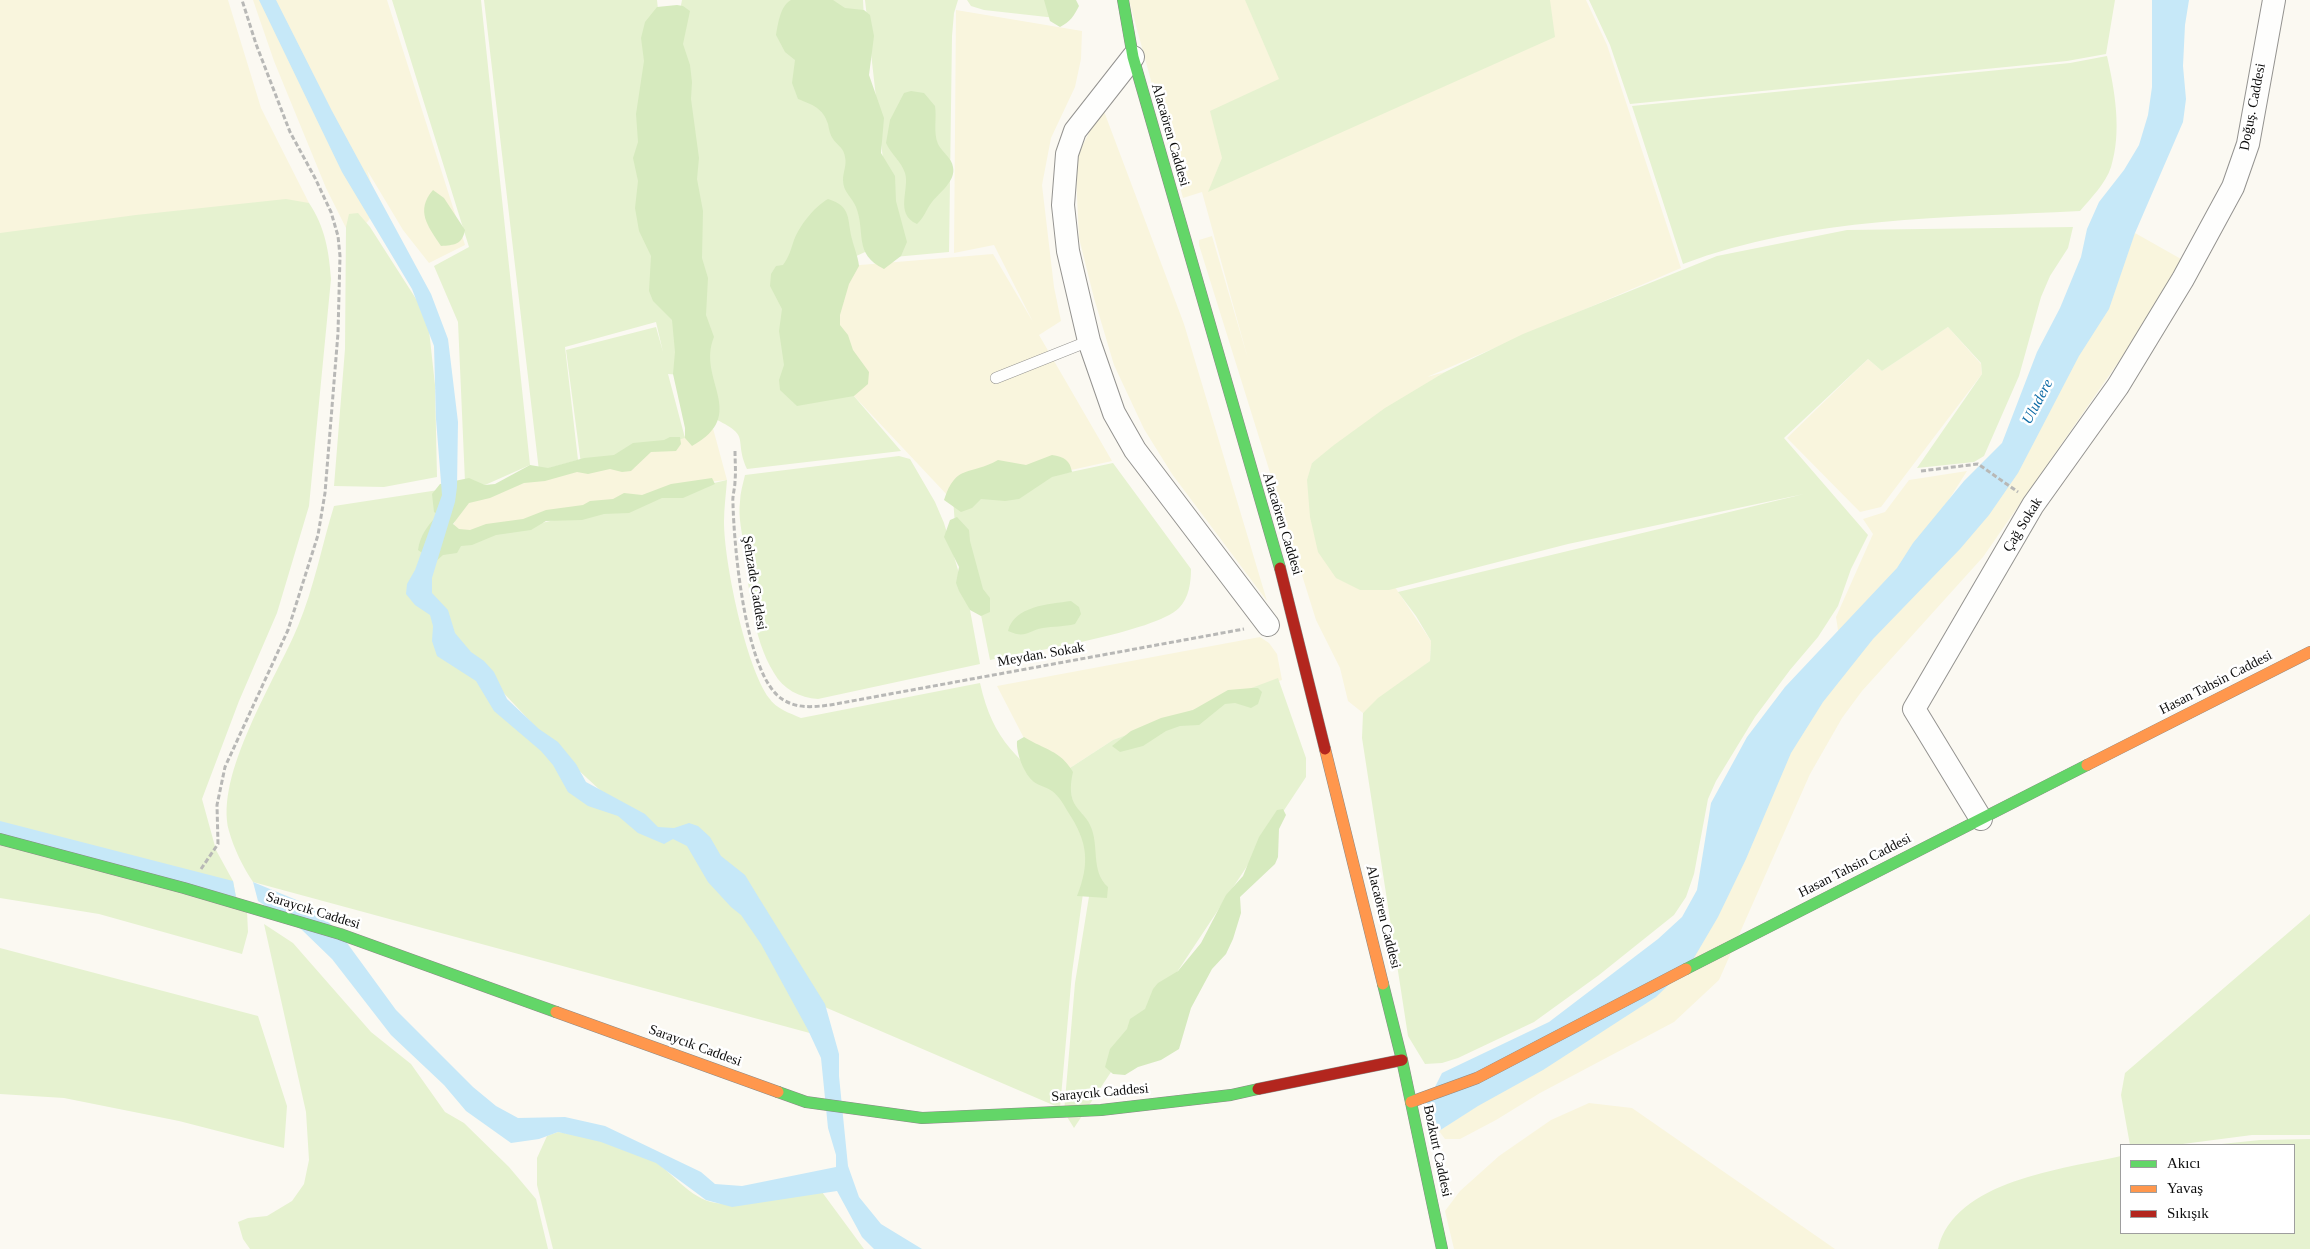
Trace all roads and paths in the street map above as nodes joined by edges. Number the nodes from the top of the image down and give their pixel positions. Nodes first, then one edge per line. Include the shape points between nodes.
1 (242, 0) edge
2 (1123, 0) edge
3 (2274, 0) edge
4 (1133, 57) junction
5 (2206, 236) joint
6 (1089, 341) junction
7 (996, 378) dead end
8 (735, 451) dead end
9 (1920, 471) dead end
10 (2014, 488) dead end
11 (1268, 625) joint
12 (2310, 652) edge
13 (791, 704) joint
14 (1981, 819) junction
15 (0, 839) edge
16 (184, 888) junction
17 (1402, 1060) junction
18 (1411, 1102) junction
19 (1442, 1249) edge

1 - 16 path via 290,132 315,178 338,236 338,333 325,493 318,535 288,630 225,766 217,805 218,844
2 - 4 street, Alacaören Caddesi
3 - 5 street, Doğuş. Caddesi via 2248,144 2233,187
4 - 6 street via 1074,131 1067,154 1063,205 1068,251
4 - 17 street, Alacaören Caddesi via 1278,556
5 - 14 street, Çağ Sokak via 2184,279 2118,386 2033,505 1914,709
6 - 7 lane
6 - 11 street via 1114,413 1135,450
8 - 13 path, Şehzade Caddesi via 736,480 732,501 737,560 752,648 773,691
9 - 10 path via 1978,464
11 - 13 path, Meydan. Sokak via 830,706
12 - 14 street, Hasan Tahsin Caddesi
14 - 18 street, Hasan Tahsin Caddesi via 1477,1078
15 - 16 street, Saraycık Caddesi
16 - 17 street, Saraycık Caddesi via 340,934 806,1102 922,1118 1101,1110 1231,1095
17 - 18 street, Bozkurt Caddesi
18 - 19 street, Bozkurt Caddesi

